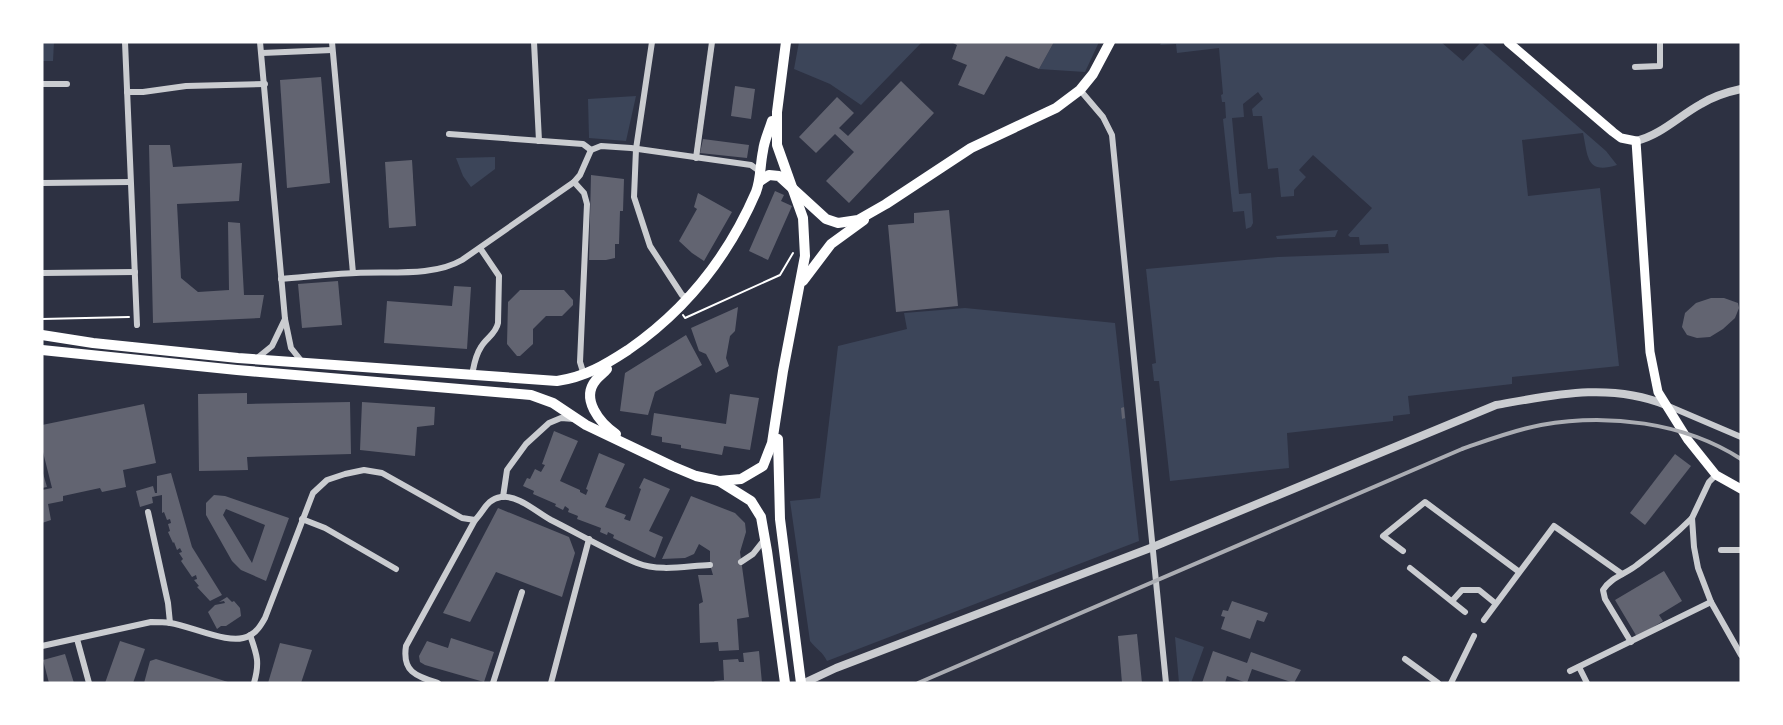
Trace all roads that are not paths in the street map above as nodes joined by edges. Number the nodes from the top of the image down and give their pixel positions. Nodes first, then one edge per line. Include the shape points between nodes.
1 (125, 42) edge
2 (260, 42) edge
3 (534, 42) edge
4 (652, 42) edge
5 (712, 42) edge
6 (786, 42) edge
7 (1110, 42) edge
8 (1508, 42) edge
9 (1660, 42) edge
10 (332, 46) edge
11 (262, 53) junction
12 (1635, 67) dead end
13 (42, 84) edge
14 (67, 84) dead end
15 (265, 84) junction
16 (1741, 89) edge
17 (1080, 90) junction
18 (127, 92) junction
19 (777, 104) junction
20 (449, 134) dead end
21 (539, 141) junction
22 (1636, 141) junction
23 (636, 149) junction
24 (591, 150) junction
25 (696, 158) junction
26 (760, 181) junction
27 (130, 182) junction
28 (574, 182) junction
29 (42, 183) edge
30 (794, 189) junction
31 (886, 204) junction
32 (480, 248) junction
33 (135, 272) junction
34 (42, 273) edge
35 (353, 273) junction
36 (281, 279) junction
37 (802, 284) junction
38 (689, 298) junction
39 (285, 319) junction
40 (137, 325) dead end
41 (42, 335) edge
42 (42, 350) edge
43 (616, 357) junction
44 (256, 359) junction
45 (304, 363) junction
46 (472, 375) junction
47 (584, 375) junction
48 (1666, 405) junction
49 (778, 411) junction
50 (575, 419) junction
51 (1741, 437) edge
52 (636, 448) junction
53 (1716, 476) junction
54 (718, 481) junction
55 (1741, 489) edge
56 (503, 497) junction
57 (148, 512) dead end
58 (1692, 518) junction
59 (302, 519) junction
60 (475, 520) junction
61 (589, 539) junction
62 (765, 539) junction
63 (1153, 547) junction
64 (1721, 550) dead end
65 (1741, 550) edge
66 (1403, 551) dead end
67 (741, 562) dead end
68 (710, 565) dead end
69 (1410, 568) dead end
70 (396, 569) dead end
71 (1518, 571) junction
72 (1622, 574) junction
73 (522, 592) dead end
74 (1452, 601) junction
75 (1711, 602) junction
76 (1495, 603) junction
77 (1465, 612) dead end
78 (1484, 620) dead end
79 (170, 623) junction
80 (250, 635) junction
81 (1473, 636) dead end
82 (77, 639) junction
83 (1631, 642) junction
84 (42, 646) edge
85 (1741, 655) edge
86 (1405, 659) dead end
87 (1579, 667) junction
88 (1570, 671) dead end
89 (89, 683) edge
90 (254, 683) edge
91 (438, 683) edge
92 (493, 683) edge
93 (551, 683) edge
94 (785, 683) edge
95 (803, 683) edge
96 (1166, 683) edge
97 (1438, 683) edge
98 (1451, 683) edge
99 (1587, 683) edge

1 - 18 street
2 - 11 street
3 - 21 street
4 - 23 street
5 - 25 street
6 - 19 main road
7 - 17 main road
8 - 22 main road via 1613,132
9 - 12 street via 1660,66
10 - 11 street
10 - 35 street
11 - 15 street
13 - 14 street
15 - 18 street
15 - 36 street
16 - 22 street via 1716,96 1655,134
17 - 31 main road via 1056,108 971,148
17 - 63 street via 1103,117 1112,135
18 - 27 street
19 - 26 main road via 763,150
19 - 30 main road via 777,148
20 - 21 street
21 - 24 street via 583,144
22 - 48 main road via 1650,352 1655,383
23 - 24 street via 602,146
23 - 25 street
23 - 38 street via 634,197 650,246 682,295
24 - 28 street
25 - 26 street via 751,165 758,170
26 - 30 main road via 774,175
26 - 38 main road via 729,246
27 - 29 street
27 - 33 street
28 - 32 street
28 - 47 street via 586,196 587,204 580,362
30 - 31 main road via 822,217 838,223 858,220
30 - 37 main road via 805,232
31 - 37 main road via 831,244
32 - 35 street via 444,268
32 - 46 street via 498,276 498,323 474,360
33 - 34 street
33 - 40 street
35 - 36 street
36 - 39 street
37 - 49 main road
38 - 43 main road via 662,325
39 - 44 street via 272,346
39 - 45 street via 291,348
41 - 44 main road
42 - 50 main road via 518,393 553,403
43 - 47 main road
43 - 52 main road via 595,381 591,403 604,425
44 - 45 main road
45 - 46 main road
46 - 47 main road via 557,381
48 - 51 street
48 - 53 main road
48 - 63 street via 1635,394 1596,391 1496,405
49 - 54 main road via 770,452 763,466 741,479
49 - 95 main road via 778,505
50 - 52 main road
50 - 56 street via 561,418 549,423 526,444 507,470
52 - 54 main road via 696,476
53 - 55 main road
53 - 58 street via 1709,482
54 - 62 main road via 755,506
56 - 60 street via 487,504
56 - 61 street via 517,500
57 - 79 street
58 - 72 street
58 - 75 street via 1698,568
59 - 60 street via 313,493 327,480 364,470 382,472 462,518
59 - 70 street
59 - 80 street via 265,618
60 - 91 street via 406,646 407,666 418,677
61 - 68 street via 638,563 676,568
61 - 93 street
62 - 67 street
62 - 94 main road
63 - 95 street
63 - 96 street
64 - 65 street
66 - 71 street via 1383,536 1425,502
69 - 74 street
71 - 72 street via 1554,526
71 - 76 street
72 - 83 street via 1603,590
73 - 92 street
74 - 76 street via 1461,590 1479,590
74 - 77 street
75 - 83 street
75 - 85 street
76 - 78 street
79 - 80 street via 228,638
79 - 82 street via 151,622
80 - 90 street via 258,658
81 - 98 street
82 - 84 street
82 - 89 street
83 - 87 street
86 - 97 street
87 - 88 street
87 - 99 street

